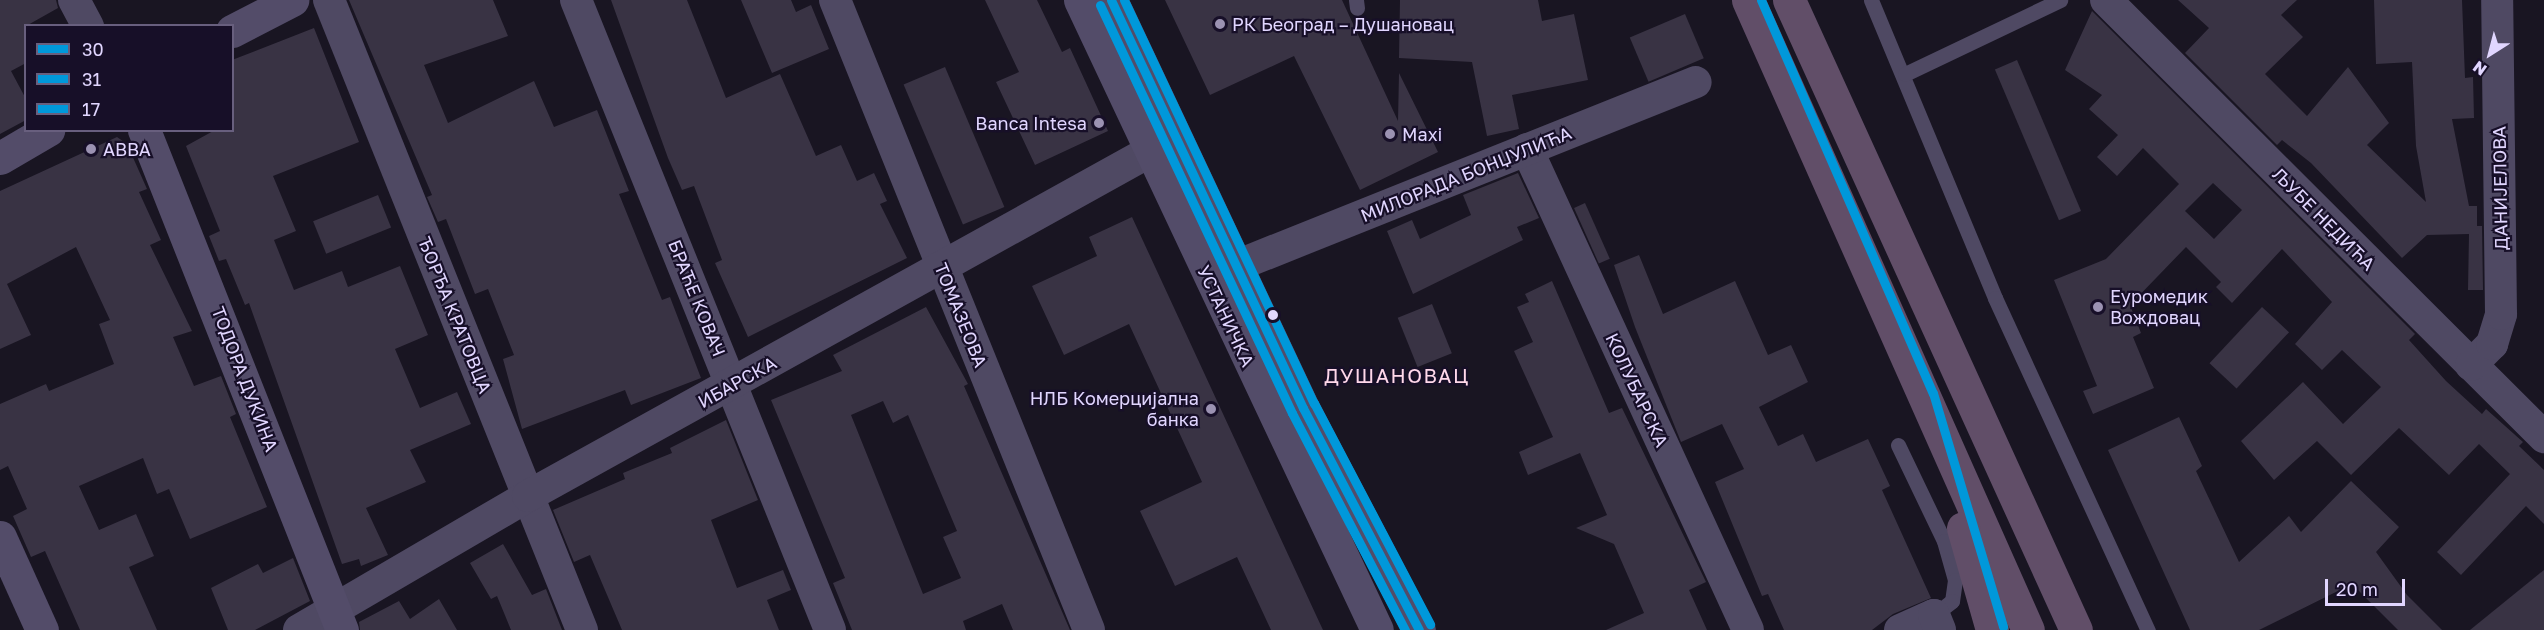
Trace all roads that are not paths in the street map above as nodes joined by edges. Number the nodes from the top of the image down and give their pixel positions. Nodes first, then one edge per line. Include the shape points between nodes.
1 (74, 0) edge
2 (292, 0) edge
3 (329, 0) edge
4 (576, 0) edge
5 (835, 0) edge
6 (1080, 0) edge
7 (1111, 0) edge
8 (1748, 0) edge
9 (1789, 0) edge
10 (1871, 0) edge
11 (2060, 0) edge
12 (2106, 0) edge
13 (2497, 0) edge
14 (87, 24) edge
15 (234, 30) edge
16 (1905, 74) junction
17 (1696, 82) dead end
18 (45, 132) edge
19 (145, 132) edge
20 (1163, 143) junction
21 (1527, 150) junction
22 (0, 158) edge
23 (941, 265) junction
24 (1236, 266) junction
25 (2471, 365) junction
26 (732, 386) junction
27 (1922, 398) junction
28 (2544, 437) edge
29 (1898, 445) dead end
30 (528, 496) junction
31 (0, 537) edge
32 (338, 620) edge
33 (1937, 622) edge
34 (42, 630) edge
35 (299, 630) edge
36 (582, 630) edge
37 (830, 630) edge
38 (1089, 630) edge
39 (1377, 630) edge
40 (1419, 630) edge
41 (1748, 630) edge
42 (1900, 630) edge
43 (1992, 630) edge
44 (2028, 630) edge
45 (2076, 630) edge
46 (2148, 630) edge

1 - 14 street
2 - 15 main road
3 - 30 street, ЂОРЂА КРАТОВЦА
4 - 26 street, БРАЋЕ КОВАЧ
5 - 23 street, ТОМАЗЕОВА
6 - 20 main road, УСТАНИЧКА
7 - 20 main road, УСТАНИЧКА
8 - 27 highway
9 - 45 highway
10 - 16 lane
11 - 16 lane
12 - 25 street, ЉУБЕ НЕДИЋА
13 - 25 street, ДАНИЈЕЛОВА via 2501,314 2492,344
16 - 46 lane via 1995,298
17 - 21 street, МИЛОРАДА БОНЏУЛИЋА
18 - 22 main road
19 - 32 main road, ТОДОРА ДУКИНА
20 - 23 street, ИБАРСКА
20 - 24 main road, УСТАНИЧКА
20 - 39 main road, УСТАНИЧКА
21 - 24 street, МИЛОРАДА БОНЏУЛИЋА
21 - 41 street, КОЛУБАРСКА
23 - 26 street, ИБАРСКА
23 - 38 street, ТОМАЗЕОВА
24 - 40 main road, УСТАНИЧКА
25 - 28 street, ЉУБЕ НЕДИЋА
26 - 30 street, ИБАРСКА
26 - 37 street, БРАЋЕ КОВАЧ
27 - 43 highway
27 - 44 highway
29 - 33 lane via 1938,528 1955,580 1952,601
30 - 32 street, ИБАРСКА
30 - 36 street, ЂОРЂА КРАТОВЦА
31 - 34 main road
32 - 35 street, ИБАРСКА
33 - 42 street

